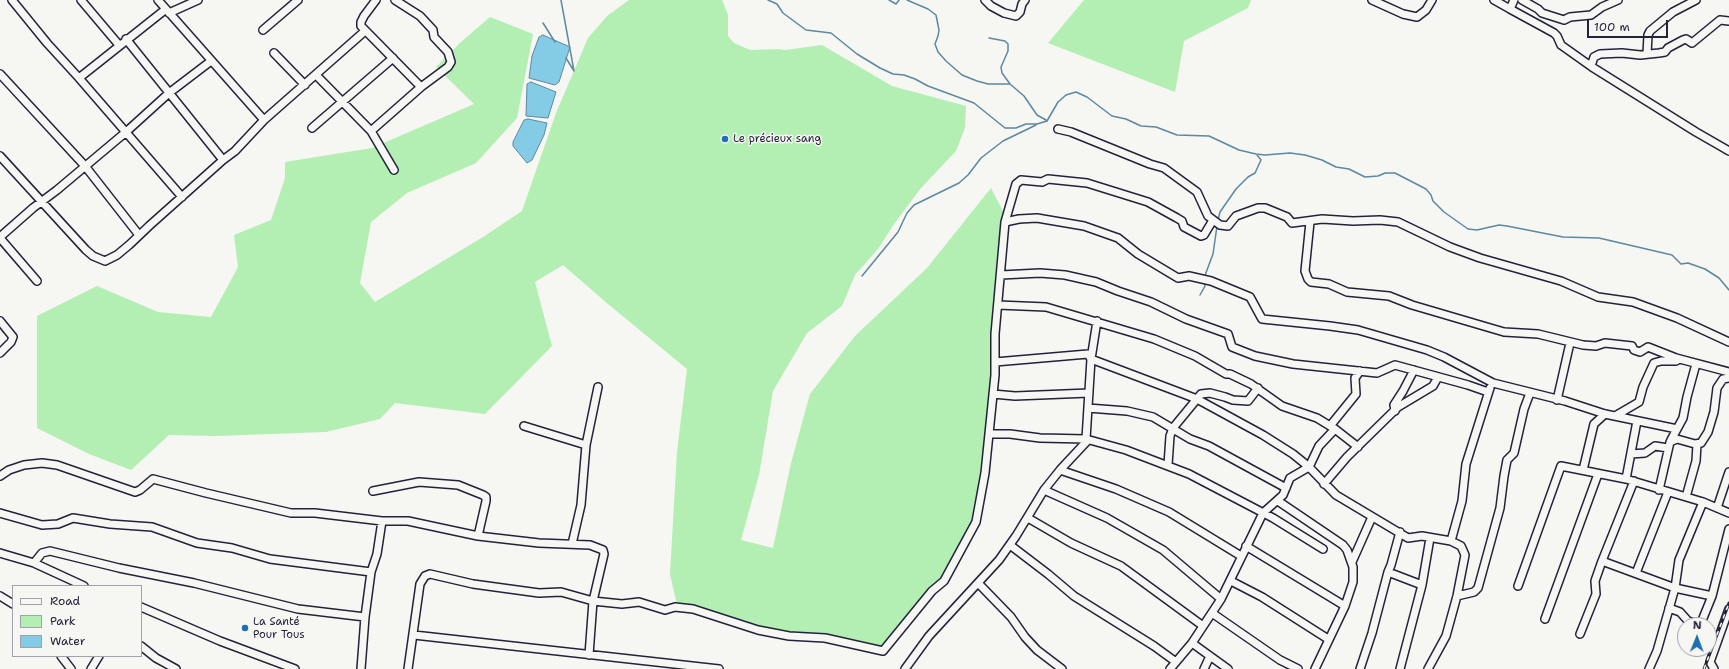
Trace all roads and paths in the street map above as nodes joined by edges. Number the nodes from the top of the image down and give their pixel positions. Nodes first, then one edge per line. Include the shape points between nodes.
1 (12, 0) edge
2 (81, 0) edge
3 (158, 0) edge
4 (198, 0) edge
5 (298, 0) edge
6 (376, 0) edge
7 (395, 0) edge
8 (984, 0) edge
9 (1025, 0) edge
10 (1372, 0) edge
11 (1432, 0) edge
12 (1494, 0) edge
13 (1514, 0) edge
14 (1522, 0) edge
15 (1618, 0) edge
16 (1696, 0) edge
17 (1603, 4) edge
18 (1510, 10) junction
19 (168, 11) junction
20 (1729, 21) edge
21 (263, 30) dead end
22 (365, 31) junction
23 (126, 39) junction
24 (119, 45) junction
25 (274, 52) dead end
26 (1647, 54) junction
27 (393, 58) junction
28 (211, 61) junction
29 (1591, 66) junction
30 (0, 74) edge
31 (317, 76) junction
32 (79, 78) junction
33 (305, 85) junction
34 (422, 87) junction
35 (169, 93) junction
36 (341, 102) junction
37 (264, 120) junction
38 (312, 128) dead end
39 (1058, 129) dead end
40 (371, 131) junction
41 (126, 132) junction
42 (1729, 151) edge
43 (0, 156) edge
44 (223, 160) junction
45 (85, 166) junction
46 (394, 170) dead end
47 (182, 197) junction
48 (41, 201) junction
49 (1005, 222) junction
50 (1216, 222) junction
51 (1310, 222) junction
52 (139, 235) junction
53 (0, 237) edge
54 (1001, 275) junction
55 (37, 281) dead end
56 (998, 305) junction
57 (0, 321) edge
58 (1098, 321) junction
59 (1729, 342) edge
60 (1570, 343) junction
61 (0, 353) edge
62 (1091, 359) junction
63 (1682, 360) junction
64 (995, 362) junction
65 (1696, 364) junction
66 (1414, 370) junction
67 (1360, 371) junction
68 (1729, 372) edge
69 (1438, 377) junction
70 (1729, 378) edge
71 (1493, 383) junction
72 (598, 387) dead end
73 (1258, 388) junction
74 (1488, 392) junction
75 (1089, 393) junction
76 (1530, 393) junction
77 (993, 394) junction
78 (1196, 399) junction
79 (1557, 400) junction
80 (1088, 408) junction
81 (1395, 411) junction
82 (1605, 414) junction
83 (1615, 416) junction
84 (1637, 421) junction
85 (524, 426) dead end
86 (1332, 427) junction
87 (1173, 428) junction
88 (1677, 429) junction
89 (989, 434) junction
90 (1087, 439) junction
91 (1671, 440) junction
92 (1698, 444) junction
93 (586, 445) junction
94 (1358, 447) junction
95 (1668, 448) junction
96 (1632, 454) junction
97 (1168, 465) junction
98 (1309, 467) junction
99 (1060, 470) junction
100 (1583, 470) junction
101 (1729, 472) edge
102 (1598, 474) junction
103 (0, 476) edge
104 (1626, 479) junction
105 (1634, 482) junction
106 (1324, 484) junction
107 (1286, 488) junction
108 (1044, 490) junction
109 (1659, 490) junction
110 (373, 491) dead end
111 (1668, 492) junction
112 (1686, 497) junction
113 (1278, 501) junction
114 (1703, 502) junction
115 (1717, 508) junction
116 (0, 513) edge
117 (1264, 513) junction
118 (1729, 513) edge
119 (1372, 517) junction
120 (1028, 518) junction
121 (382, 520) junction
122 (1729, 529) edge
123 (1400, 532) junction
124 (478, 536) junction
125 (1430, 538) junction
126 (1451, 540) junction
127 (572, 544) junction
128 (1010, 545) junction
129 (1246, 546) junction
130 (1323, 549) dead end
131 (0, 553) edge
132 (1241, 556) junction
133 (1602, 560) junction
134 (1352, 562) junction
135 (34, 564) junction
136 (371, 572) junction
137 (1388, 572) junction
138 (1636, 573) junction
139 (1231, 580) junction
140 (979, 584) junction
141 (82, 585) edge
142 (1422, 585) junction
143 (1518, 586) dead end
144 (1675, 588) junction
145 (0, 596) edge
146 (1457, 596) junction
147 (1712, 596) junction
148 (1221, 599) junction
149 (593, 601) junction
150 (12, 603) edge
151 (1345, 606) junction
152 (142, 607) edge
153 (1668, 608) junction
154 (1729, 609) edge
155 (1212, 613) junction
156 (364, 617) junction
157 (1545, 619) dead end
158 (1203, 626) junction
159 (1580, 634) dead end
160 (414, 635) junction
161 (1328, 639) junction
162 (1192, 643) junction
163 (142, 647) edge
164 (589, 655) junction
165 (1210, 656) junction
166 (62, 657) edge
167 (98, 657) edge
168 (1176, 662) junction
169 (71, 669) edge
170 (91, 669) edge
171 (176, 669) edge
172 (295, 669) edge
173 (361, 669) edge
174 (408, 669) edge
175 (719, 669) edge
176 (905, 669) edge
177 (1062, 669) edge
178 (1170, 669) edge
179 (1204, 669) edge
180 (1228, 669) edge
181 (1298, 669) edge
182 (1315, 669) edge
183 (1360, 669) edge
184 (1400, 669) edge
185 (1428, 669) edge
186 (1649, 669) edge
187 (1714, 669) edge

1 - 32 street
2 - 24 street
3 - 19 street
4 - 19 street
5 - 21 street
6 - 22 street via 361,22
7 - 34 street via 424,21 451,58 448,68
8 - 9 street via 1004,13 1016,16
10 - 11 street via 1403,14 1417,17 1426,10
12 - 18 street
13 - 18 street
14 - 17 street via 1542,12 1564,20 1591,15
15 - 17 street
16 - 26 street via 1673,12 1650,31
18 - 29 street via 1554,33 1561,45
19 - 23 street
19 - 28 street
20 - 26 street via 1720,20 1692,43 1686,39 1665,52
22 - 27 street
22 - 31 street
23 - 24 street
23 - 35 street
24 - 32 street
25 - 33 street
26 - 29 street via 1600,54 1594,57
27 - 34 street
27 - 36 street
28 - 35 street
28 - 37 street
29 - 42 street
30 - 45 street
31 - 33 street
31 - 36 street
32 - 41 street
33 - 37 street
34 - 40 street
35 - 41 street
35 - 44 street
36 - 38 street
36 - 40 street
37 - 44 street
39 - 50 street via 1164,168 1197,192 1208,216
40 - 46 street
41 - 45 street
41 - 47 street
43 - 48 street
44 - 47 street
45 - 48 street
45 - 52 street
47 - 52 street
48 - 52 street via 86,250 100,260 105,261 117,255
48 - 53 street
49 - 50 street via 1017,182 1042,182 1048,179 1087,183 1140,199 1182,221 1184,227 1201,236
49 - 54 street
49 - 71 street via 1037,218 1084,226 1118,238 1138,254 1178,278 1189,276 1204,279 1250,297 1262,319 1340,327 1402,342 1444,357
50 - 51 street via 1228,226 1236,216 1258,208 1265,208 1287,217 1292,223
51 - 59 street via 1322,219 1398,222 1443,244 1480,258 1561,281 1598,297 1633,302 1677,318
51 - 60 street via 1305,271 1311,282 1329,284 1348,292 1389,296 1504,332 1538,334
53 - 55 street
54 - 56 street
54 - 67 street via 1040,273 1096,282 1228,334 1232,347 1254,356 1293,364
56 - 58 street via 1045,306
56 - 64 street
57 - 61 street via 13,337
58 - 62 street
58 - 73 street via 1189,353
60 - 63 street via 1632,346 1640,352 1648,347
60 - 79 street
62 - 64 street via 1088,354 1076,354
62 - 75 street
62 - 78 street
63 - 65 street
63 - 83 street via 1654,364 1639,402
64 - 77 street
65 - 68 street
65 - 88 street via 1683,418
66 - 67 street via 1395,365 1380,373
66 - 69 street
66 - 81 street via 1394,405
67 - 86 street via 1355,378 1356,394
69 - 74 street
69 - 81 street via 1433,386
70 - 92 street via 1724,379 1718,388 1708,432
71 - 74 street
71 - 76 street
72 - 93 street
73 - 78 street via 1248,401 1205,393
73 - 86 street via 1282,406 1311,415
74 - 126 street via 1466,464 1462,501
75 - 77 street via 1016,396
75 - 80 street
76 - 79 street
76 - 146 street via 1514,453 1508,460 1500,511 1478,588 1474,592
77 - 89 street
78 - 87 street
78 - 98 street via 1282,446
79 - 82 street
80 - 87 street via 1115,409 1148,415
80 - 90 street
81 - 94 street
82 - 83 street
82 - 100 street via 1594,424
83 - 84 street
84 - 88 street
84 - 96 street
85 - 93 street
86 - 94 street
86 - 98 street via 1318,446
87 - 97 street
87 - 107 street via 1195,442 1209,446
88 - 91 street
89 - 90 street
89 - 149 street via 985,473 974,528 944,581 932,591 882,651 825,638 789,636 758,630 693,609 665,610 639,602 622,604
90 - 97 street
90 - 99 street
91 - 92 street
91 - 95 street
92 - 112 street
93 - 127 street via 581,505
94 - 106 street
95 - 96 street via 1655,446 1642,454
95 - 109 street
96 - 104 street
97 - 117 street
98 - 106 street
98 - 107 street via 1290,478
99 - 108 street
99 - 132 street via 1116,489 1169,512
100 - 102 street
100 - 143 street via 1561,466
101 - 115 street
102 - 104 street
102 - 157 street
103 - 121 street via 24,465 42,463 57,465 135,492 153,479 291,513
104 - 105 street
105 - 109 street
105 - 133 street
106 - 119 street via 1336,495
107 - 113 street
108 - 120 street
108 - 148 street via 1107,518 1163,550
109 - 111 street
110 - 124 street via 419,482 458,485 483,495 486,501
111 - 112 street
111 - 138 street
112 - 114 street
113 - 117 street
113 - 134 street via 1343,545
114 - 115 street
114 - 144 street via 1679,560
115 - 118 street
116 - 136 street via 42,525 58,524 72,518 152,527 197,543 227,547 270,559
117 - 129 street
117 - 130 street
119 - 123 street
119 - 134 street
120 - 128 street
120 - 158 street via 1071,544 1121,566
121 - 124 street via 408,520
121 - 136 street via 377,554
122 - 147 street
123 - 125 street via 1410,538
123 - 137 street
124 - 127 street
125 - 126 street
125 - 142 street
126 - 146 street via 1465,552
127 - 149 street via 590,545 603,550
128 - 140 street
128 - 168 street via 1074,596
129 - 132 street
129 - 151 street
131 - 135 street
132 - 139 street
133 - 138 street
133 - 159 street via 1595,581 1596,594
134 - 151 street via 1354,576
135 - 141 street
135 - 156 street via 42,553 50,551 298,609
136 - 156 street
137 - 142 street
137 - 183 street
138 - 144 street
139 - 148 street
139 - 161 street
140 - 176 street via 929,636
140 - 177 street via 1007,612 1037,650
142 - 184 street
144 - 147 street
144 - 153 street
145 - 150 street
146 - 185 street via 1446,636
147 - 153 street via 1700,624 1688,621 1680,612
148 - 155 street
149 - 160 street via 561,592 539,593 473,584 430,574 425,576 420,584
149 - 164 street
151 - 161 street
152 - 172 street via 220,641
153 - 186 street via 1657,652
154 - 187 street via 1710,660
155 - 158 street
155 - 181 street via 1280,660
156 - 173 street
158 - 162 street
160 - 164 street
160 - 174 street
161 - 182 street
162 - 165 street
162 - 168 street
163 - 171 street
164 - 175 street
165 - 179 street
165 - 180 street
166 - 169 street
167 - 170 street
168 - 178 street

